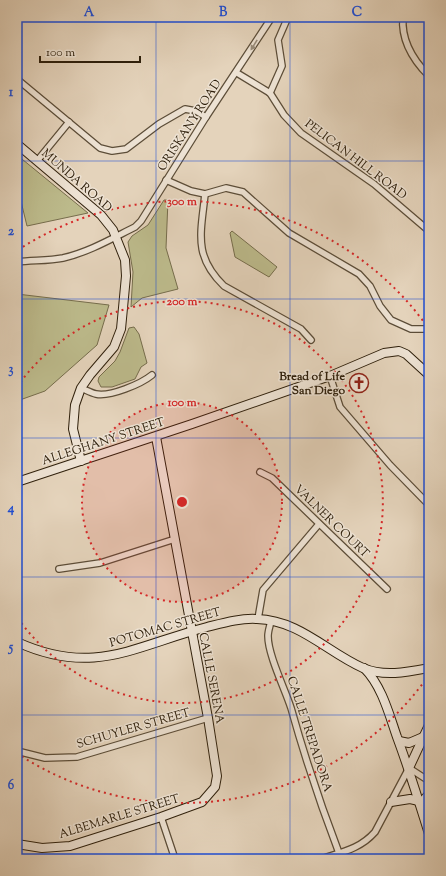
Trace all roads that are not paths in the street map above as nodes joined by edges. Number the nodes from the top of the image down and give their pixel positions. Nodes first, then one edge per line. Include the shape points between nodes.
1 (272, 17) edge
2 (288, 17) edge
3 (403, 17) edge
4 (237, 72) junction
5 (429, 76) edge
6 (17, 79) edge
7 (270, 93) junction
8 (206, 117) junction
9 (69, 122) junction
10 (17, 144) edge
11 (37, 161) junction
12 (166, 180) junction
13 (205, 194) junction
14 (429, 230) edge
15 (116, 236) junction
16 (17, 262) edge
17 (429, 329) edge
18 (311, 340) dead end
19 (152, 375) dead end
20 (429, 375) edge
21 (330, 376) junction
22 (81, 388) junction
23 (156, 437) junction
24 (81, 461) junction
25 (260, 472) dead end
26 (17, 482) edge
27 (429, 505) edge
28 (319, 524) junction
29 (175, 539) junction
30 (58, 569) dead end
31 (387, 589) dead end
32 (258, 619) junction
33 (272, 621) junction
34 (190, 631) junction
35 (17, 642) edge
36 (364, 668) junction
37 (429, 668) edge
38 (208, 718) junction
39 (429, 725) edge
40 (423, 737) junction
41 (399, 741) junction
42 (17, 751) edge
43 (409, 768) junction
44 (429, 781) edge
45 (429, 794) edge
46 (202, 802) joint
47 (391, 802) junction
48 (419, 802) junction
49 (161, 817) junction
50 (429, 834) edge
51 (17, 844) edge
52 (339, 854) junction
53 (175, 859) edge
54 (321, 859) edge

1 -> 4 street, ORISKANY ROAD
2 - 7 street via 278,40 282,66
3 - 5 street via 408,47 415,61
4 - 7 street, PELICAN HILL ROAD
4 - 8 street, ORISKANY ROAD
6 - 9 street
7 - 14 street, PELICAN HILL ROAD via 284,115 301,133 374,184
8 - 9 street via 196,111 185,109 159,124 126,149 112,151 100,148
8 - 12 street, ORISKANY ROAD
9 - 11 street
10 - 11 street, MUNDA ROAD
11 - 15 street, MUNDA ROAD via 101,215
12 - 13 street
12 - 15 street, ORISKANY ROAD via 141,221
13 - 17 street via 226,188 243,192 289,233 359,274 370,286 380,306 391,320 411,329
13 - 18 street via 200,243 206,264 214,277 224,286 301,330
15 - 16 street, ORISKANY ROAD via 96,247 68,257
15 - 22 street, MUNDA ROAD via 125,260 126,276 121,329 114,347
19 - 22 street via 144,381 107,394 96,394
20 - 21 street, ALLEGHANY STREET via 413,358 399,351 384,353
21 - 23 street, ALLEGHANY STREET
21 - 27 street via 340,407
22 - 24 street, MUNDA ROAD via 73,422
23 - 24 street, ALLEGHANY STREET
23 - 29 street, CALLE SERENA
24 - 26 street, ALLEGHANY STREET
25 - 28 street, VALNER COURT via 272,478
28 - 31 street, VALNER COURT
28 - 32 street via 263,590
29 - 30 street via 100,563
29 - 34 street, CALLE SERENA
32 - 33 street, POTOMAC STREET
32 - 34 street, POTOMAC STREET via 232,620
33 - 36 street, POTOMAC STREET via 304,632
33 - 52 street, CALLE TREPADORA via 268,635 272,655 317,796
34 - 35 street, POTOMAC STREET via 130,652 107,657 87,658 51,654
34 - 38 street, CALLE SERENA
36 - 37 street, POTOMAC STREET via 383,673
36 - 41 street via 370,674 385,703
38 - 42 street, SCHUYLER STREET via 77,757 45,758
38 - 46 street, CALLE SERENA via 217,776 212,791
39 - 40 street
40 - 41 street via 409,743
40 - 43 street
41 - 43 street
43 - 44 street
43 - 47 street
43 - 48 street
45 - 48 street
46 - 49 street, ALBEMARLE STREET
47 - 48 street
47 - 52 street via 368,840
48 - 50 street
49 - 51 street, ALBEMARLE STREET via 65,847 42,848
49 - 53 street
52 - 54 street

